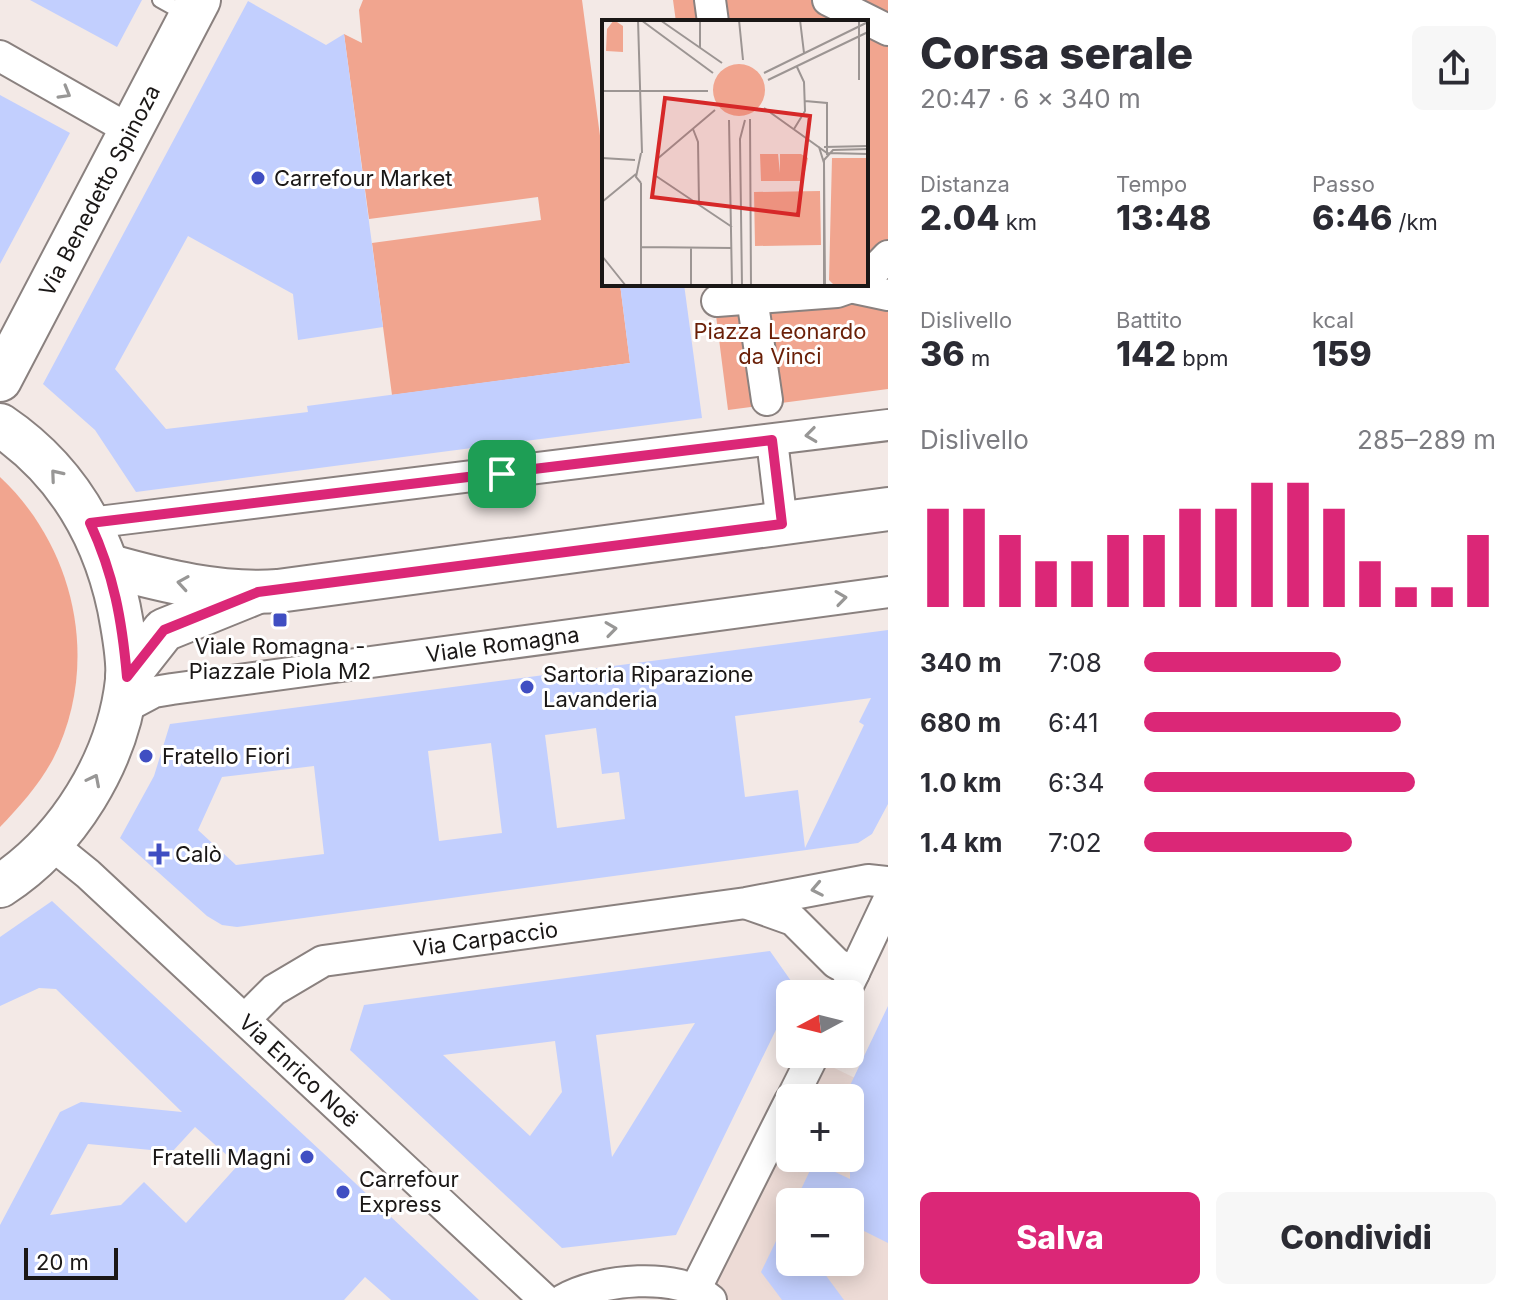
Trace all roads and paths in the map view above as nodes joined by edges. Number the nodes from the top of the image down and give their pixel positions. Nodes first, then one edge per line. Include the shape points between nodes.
1 (710, 0) edge
2 (828, 0) edge
3 (183, 6) edge
4 (713, 20) edge
5 (888, 30) edge
6 (0, 56) edge
7 (130, 130) junction
8 (888, 256) edge
9 (868, 276) edge
10 (849, 286) edge
11 (865, 286) edge
12 (751, 290) edge
13 (888, 295) edge
14 (717, 301) dead end
15 (0, 380) edge
16 (767, 400) dead end
17 (0, 425) edge
18 (888, 425) edge
19 (772, 440) junction
20 (888, 509) edge
21 (90, 523) junction
22 (782, 524) junction
23 (110, 566) junction
24 (258, 592) junction
25 (888, 592) edge
26 (124, 693) junction
27 (51, 844) junction
28 (888, 882) edge
29 (0, 886) edge
30 (888, 901) edge
31 (746, 903) junction
32 (847, 980) edge
33 (851, 980) edge
34 (245, 1019) junction
35 (776, 1133) edge
36 (704, 1294) edge
37 (545, 1300) edge
38 (563, 1300) edge

1 - 4 street
2 - 5 street
3 - 7 main road, Via Benedetto Spinoza
6 -> 7 street
7 - 15 main road, Via Benedetto Spinoza
8 - 9 street
10 - 12 street via 782,298
11 - 13 street
12 - 14 street
12 - 16 street
21 -> 17 main road via 49,466
18 -> 19 street
19 - 21 street
19 - 22 street
20 - 22 main road
21 - 23 main road
22 - 24 main road
24 -> 23 main road
23 - 26 main road via 122,625
24 - 26 main road via 164,630
26 -> 25 street, Viale Romagna
27 -> 26 main road via 96,779
27 - 29 main road
27 - 34 street, Via Enrico Noë
28 -> 31 street, Via Carpaccio via 868,880
30 - 33 street
31 - 32 street, Via Carpaccio via 793,920
31 - 34 street, Via Carpaccio via 323,961 274,990
34 - 37 street, Via Enrico Noë
35 - 36 street
36 - 38 street via 667,1280 585,1289

